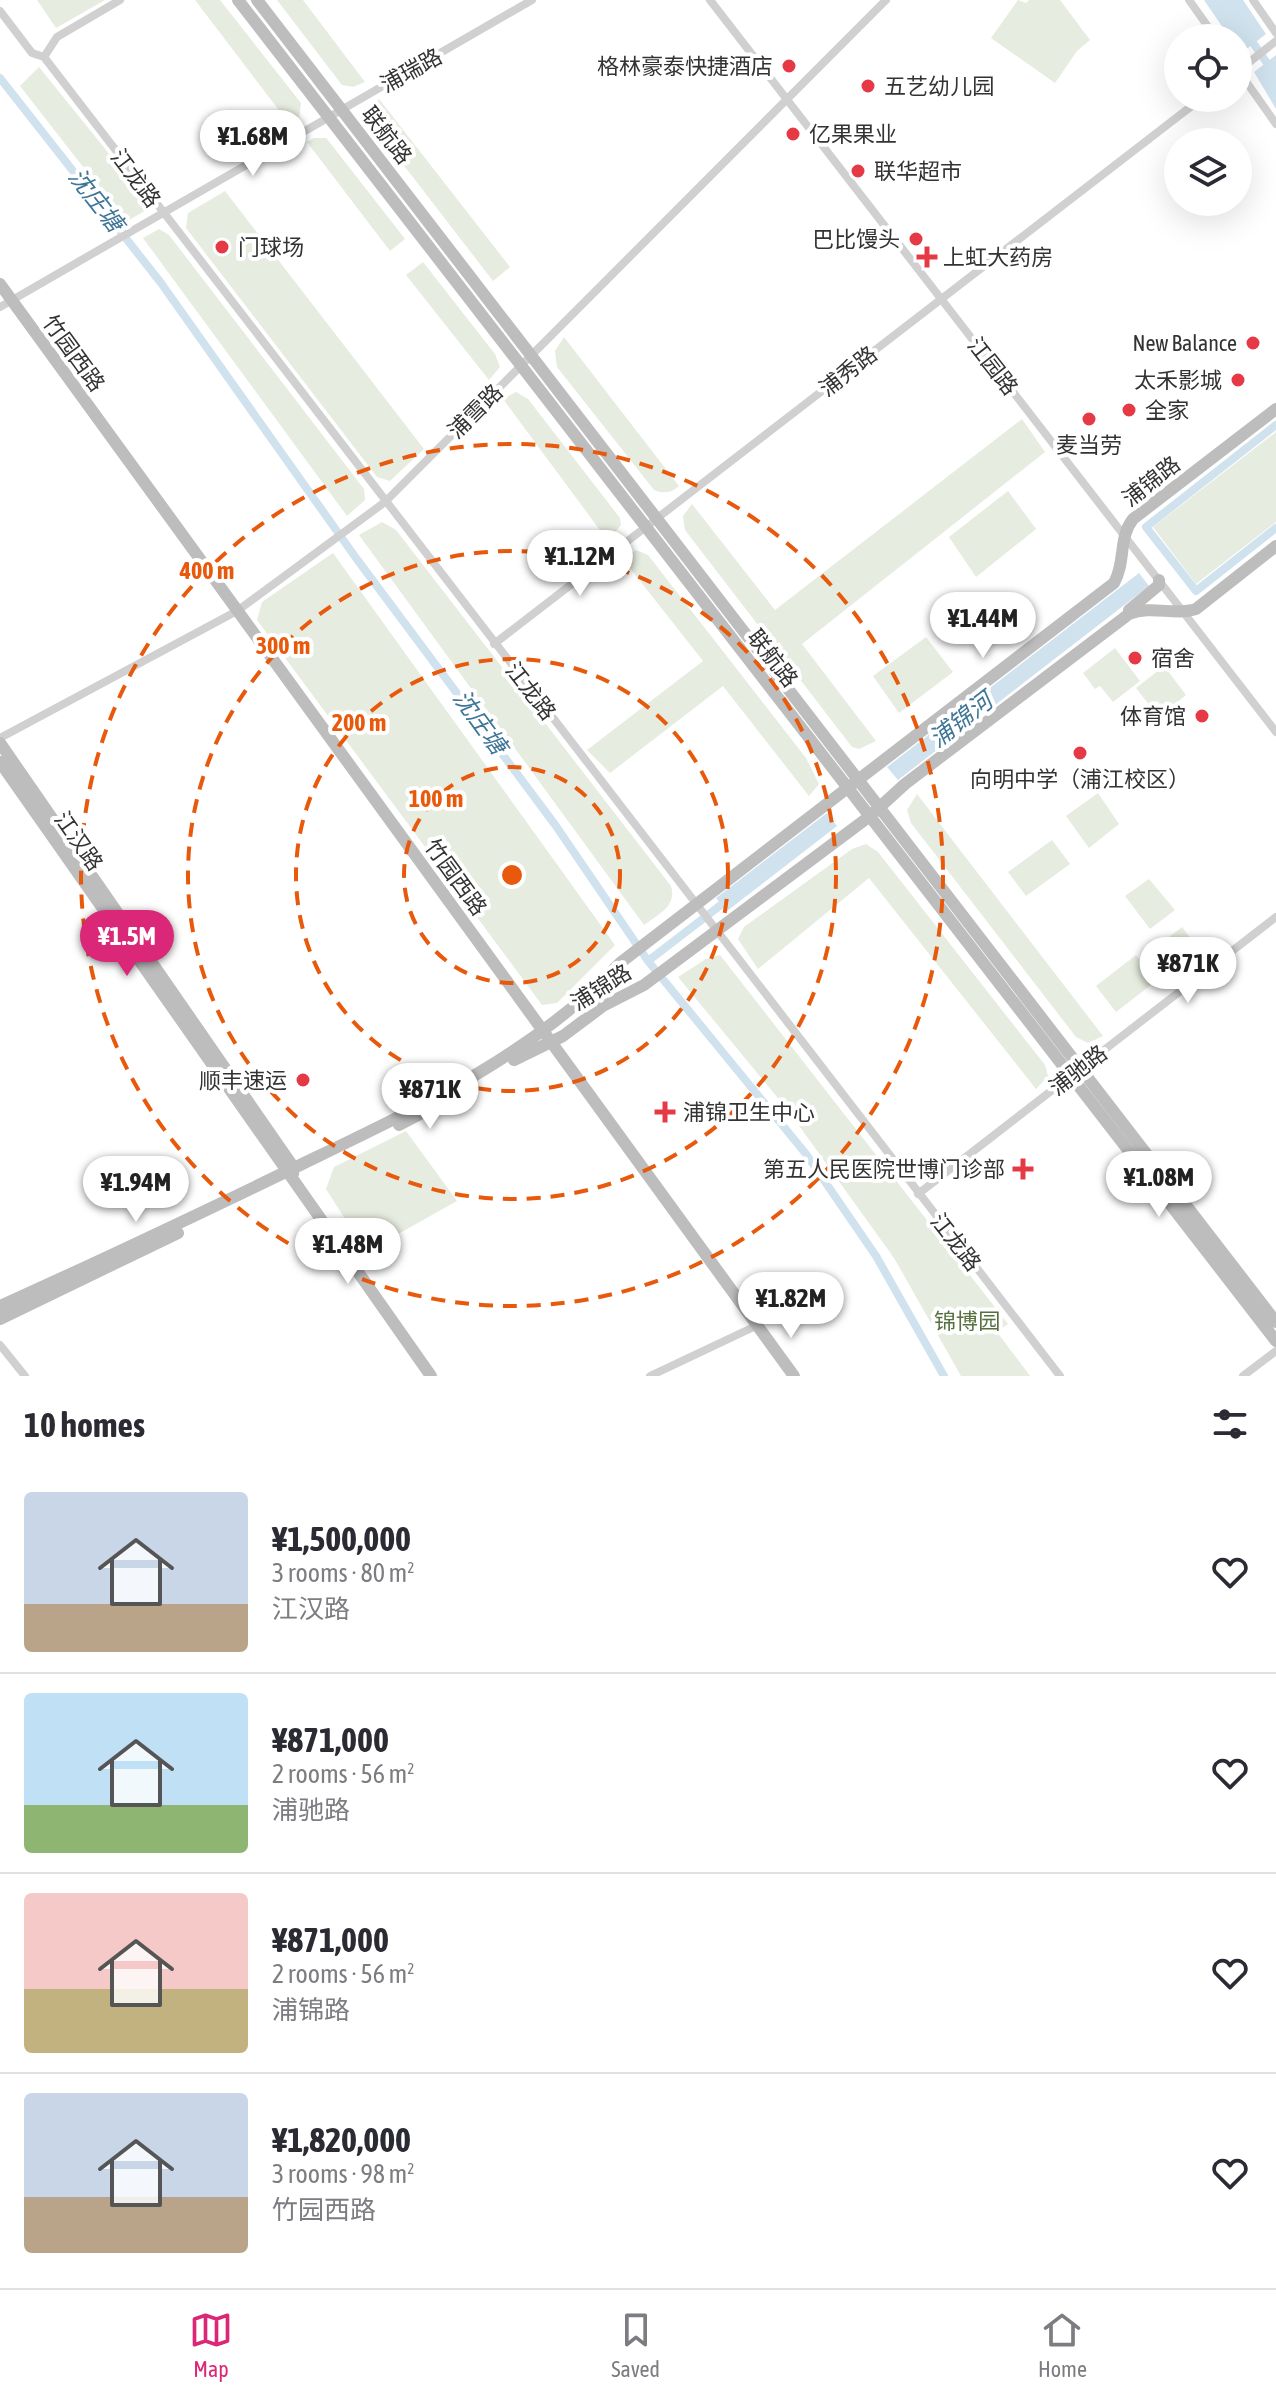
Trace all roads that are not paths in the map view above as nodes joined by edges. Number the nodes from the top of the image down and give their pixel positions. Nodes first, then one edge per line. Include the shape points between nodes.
1 (120, 0) edge
2 (238, 0) edge
3 (257, 0) edge
4 (532, 0) edge
5 (710, 0) edge
6 (886, 0) edge
7 (1189, 0) edge
8 (1253, 0) edge
9 (0, 11) edge
10 (1206, 24) edge
11 (1276, 33) edge
12 (1274, 42) edge
13 (44, 57) junction
14 (1252, 60) edge
15 (1252, 90) edge
16 (787, 99) junction
17 (341, 109) junction
18 (1184, 112) edge
19 (328, 116) junction
20 (1276, 124) edge
21 (162, 213) junction
22 (0, 284) edge
23 (941, 299) junction
24 (6, 304) edge
25 (531, 356) junction
26 (521, 365) junction
27 (1276, 409) edge
28 (385, 502) junction
29 (651, 522) junction
30 (1124, 535) junction
31 (1276, 546) edge
32 (1159, 580) junction
33 (237, 611) junction
34 (1184, 612) junction
35 (1118, 621) junction
36 (494, 644) junction
37 (1276, 732) edge
38 (0, 741) edge
39 (0, 762) edge
40 (854, 785) junction
41 (872, 808) junction
42 (695, 905) junction
43 (1276, 917) edge
44 (716, 933) junction
45 (545, 1036) junction
46 (1075, 1072) junction
47 (291, 1173) junction
48 (918, 1194) junction
49 (0, 1306) edge
50 (0, 1319) edge
51 (1276, 1322) edge
52 (758, 1325) junction
53 (1276, 1341) edge
54 (0, 1345) edge
55 (1276, 1351) edge
56 (25, 1376) edge
57 (431, 1376) edge
58 (650, 1376) edge
59 (794, 1376) edge
60 (1060, 1376) edge
61 (1243, 1376) edge

1 - 13 street via 57,37
2 - 19 street, 联航路
3 - 17 street, 联航路
4 - 17 street, 浦瑞路
5 - 16 street, 江园路
6 - 16 street, 浦雪路
7 - 10 street
8 - 11 street
9 - 13 street, 江龙路 via 32,53
12 - 14 street
13 - 21 street, 江龙路
15 - 20 street
16 - 23 street, 江园路
16 - 25 street, 浦雪路
17 - 19 street, 浦瑞路
17 - 25 street, 联航路
18 - 23 street, 浦秀路
19 - 21 street, 浦瑞路
19 - 26 street, 联航路
21 - 24 street, 浦瑞路
21 - 28 street, 江龙路
22 - 24 street, 竹园西路
23 - 29 street, 浦秀路
23 - 30 street, 江园路
24 - 33 street, 竹园西路
25 - 26 street, 浦雪路
25 - 29 street, 联航路
26 - 28 street, 浦雪路
26 - 29 street, 联航路
27 - 30 street, 浦锦路 via 1133,519
28 - 33 street, 浦雪路
28 - 36 street, 江龙路
29 - 36 street, 浦秀路
29 - 40 street, 联航路
30 - 32 street, 江园路
30 - 40 street, 浦锦路 via 1122,567 1114,583
31 - 34 street via 1196,609
32 - 34 street, 江园路
32 - 35 street, 浦锦路
33 - 38 street, 浦雪路
33 - 45 street, 竹园西路
34 - 35 street, 浦锦路 via 1142,609
34 - 37 street, 江园路
35 - 41 street, 浦锦路
36 - 42 street, 江龙路
38 - 47 street
39 - 47 street, 江汉路
40 - 41 street, 联航路
40 - 42 street, 浦锦路
41 - 44 street, 浦锦路
41 - 46 street, 联航路
42 - 44 street, 江龙路
42 - 45 street, 浦锦路 via 557,1019
43 - 46 street, 浦驰路
44 - 45 street, 浦锦路 via 563,1036
44 - 48 street, 江龙路
45 - 47 street, 浦锦路 via 423,1114
45 - 52 street, 竹园西路
46 - 48 street, 浦驰路
46 - 51 street, 联航路
46 - 53 street, 联航路
47 - 49 street, 浦锦路
47 - 50 street, 浦锦路
47 - 57 street
48 - 60 street, 江龙路
52 - 58 street
52 - 59 street, 竹园西路
54 - 56 street
55 - 61 street

